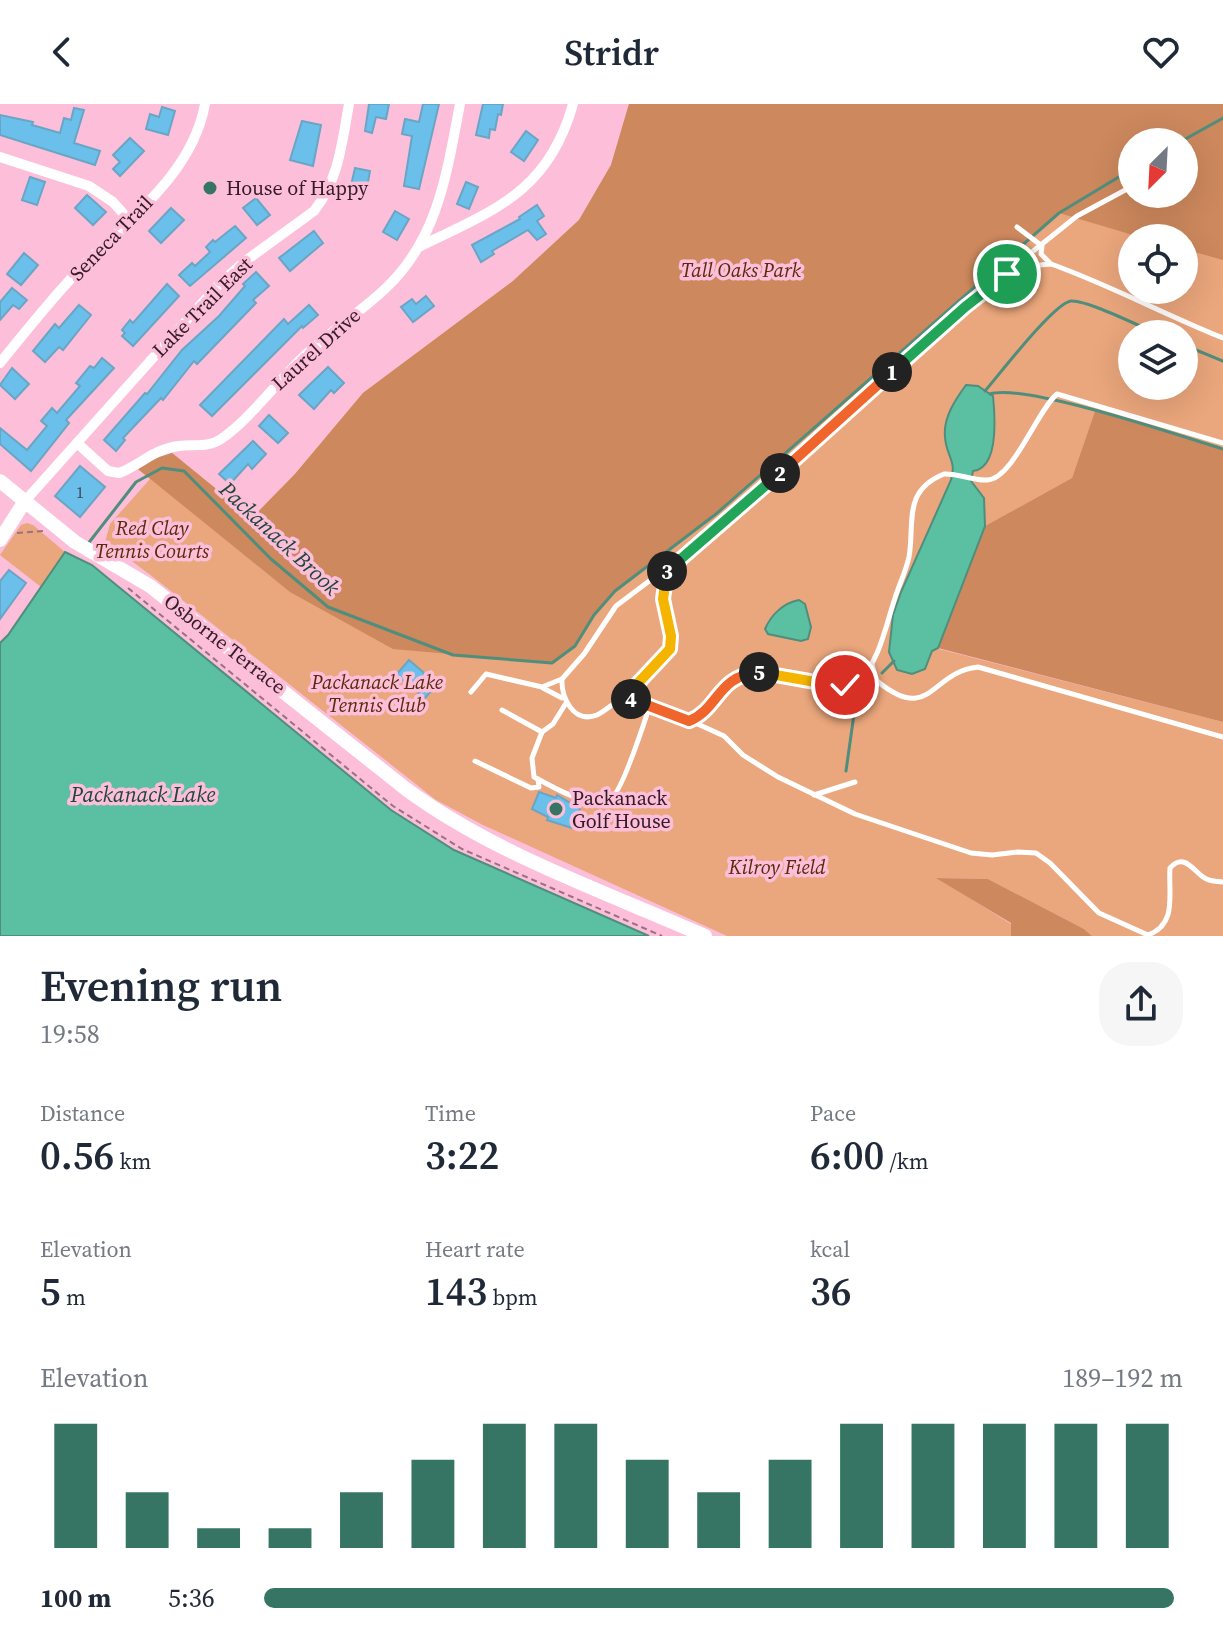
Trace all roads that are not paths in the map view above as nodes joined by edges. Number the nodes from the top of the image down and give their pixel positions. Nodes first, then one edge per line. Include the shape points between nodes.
1 (205, 104) edge
2 (349, 104) edge
3 (460, 104) edge
4 (573, 104) edge
5 (2, 158) edge
6 (0, 171) edge
7 (1118, 194) edge
8 (129, 220) junction
9 (1017, 227) dead end
10 (1042, 246) junction
11 (420, 247) junction
12 (1051, 264) junction
13 (1015, 268) junction
14 (1223, 338) edge
15 (0, 363) edge
16 (77, 443) junction
17 (1223, 443) edge
18 (0, 481) edge
19 (25, 501) junction
20 (6, 537) edge
21 (667, 569) junction
22 (871, 664) junction
23 (562, 679) junction
24 (858, 680) junction
25 (877, 681) junction
26 (542, 687) junction
27 (471, 692) dead end
28 (625, 697) junction
29 (564, 701) junction
30 (650, 705) junction
31 (502, 710) dead end
32 (689, 721) junction
33 (542, 732) junction
34 (1223, 737) edge
35 (475, 761) dead end
36 (538, 779) junction
37 (855, 782) dead end
38 (813, 795) junction
39 (1223, 882) edge
40 (705, 936) edge

1 - 8 street, Seneca Trail via 182,163
2 - 16 street, Lake Trail East via 335,175 323,200 219,284
3 - 11 street, Laurel Drive via 440,201
4 - 11 street via 552,156 529,184 504,205
5 - 6 street
5 - 8 street via 89,186
7 - 10 lane via 1077,216
8 - 15 street, Seneca Trail
9 - 10 lane
10 - 12 lane via 1041,254
10 - 13 lane
11 - 16 street, Laurel Drive via 386,288 304,356 220,439 204,446 165,448 114,474
12 - 13 lane
12 - 14 lane
13 - 21 lane
16 - 19 street, Lake Trail East
17 - 22 lane via 1063,394 1053,397 1004,472 992,480 951,474 935,478 916,498 909,521 909,559
18 - 19 street, Osborne Terrace
19 - 20 street
19 - 40 street, Osborne Terrace via 63,533 134,574 441,814
21 - 23 lane via 616,606
21 - 28 lane via 663,599 670,649
22 - 24 lane
22 - 25 lane
23 - 26 lane
23 - 29 lane
24 - 25 lane
24 - 32 lane via 832,685 748,673 731,681
25 - 34 lane via 901,696 920,699 956,674 978,667
26 - 27 lane via 488,674
26 - 29 lane
28 - 29 lane via 590,716 578,714
28 - 30 lane
29 - 33 lane via 553,724
30 - 32 lane
30 - 36 lane via 613,798 584,800
31 - 33 lane
32 - 38 lane via 724,736 743,755
33 - 36 lane via 531,762
35 - 36 lane via 531,788 539,787
37 - 38 lane
38 - 39 lane via 971,853 1036,853 1099,913 1148,935 1168,917 1174,864 1192,865 1206,879

